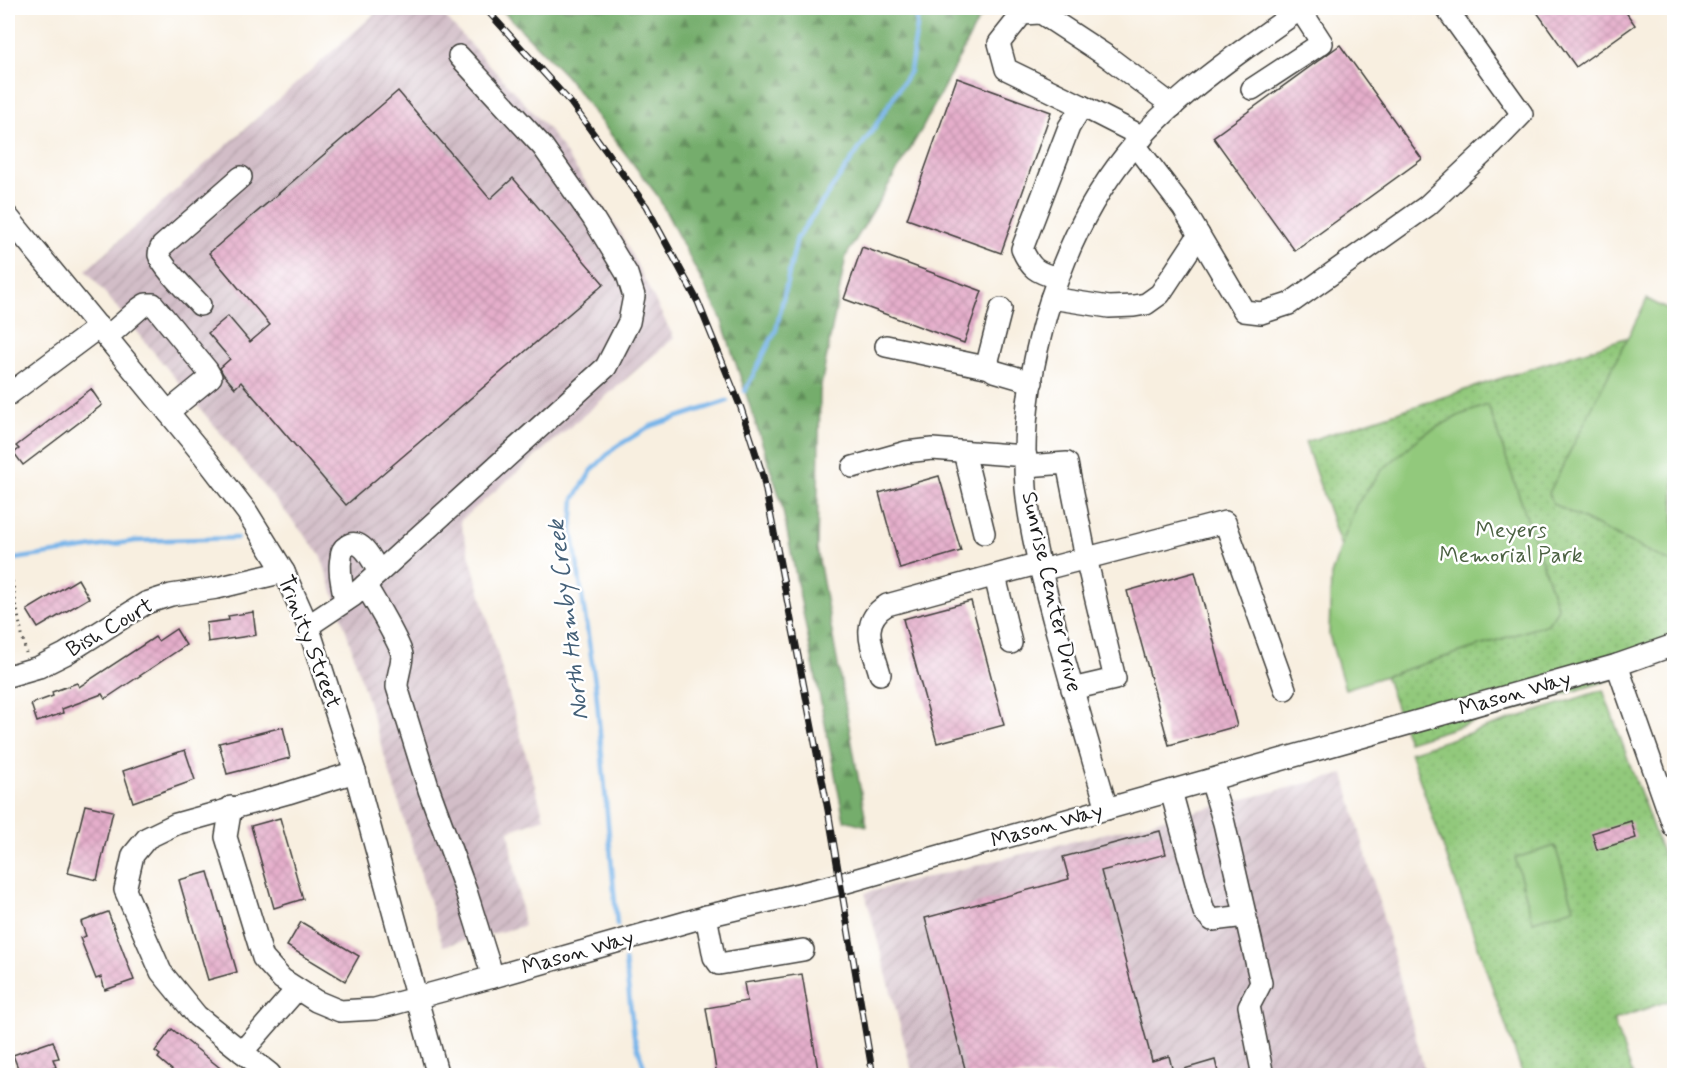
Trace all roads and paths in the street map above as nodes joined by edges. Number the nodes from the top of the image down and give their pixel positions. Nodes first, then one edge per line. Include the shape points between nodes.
1 (1301, 8) edge
2 (1446, 8) edge
3 (459, 56) dead end
4 (1252, 89) dead end
5 (1082, 106) junction
6 (1173, 106) junction
7 (1139, 141) junction
8 (241, 177) dead end
9 (8, 217) edge
10 (1199, 235) junction
11 (174, 276) junction
12 (1054, 288) junction
13 (150, 303) junction
14 (200, 305) dead end
15 (1001, 309) dead end
16 (103, 332) junction
17 (886, 346) dead end
18 (990, 368) junction
19 (1032, 382) junction
20 (8, 395) edge
21 (168, 411) junction
22 (964, 452) junction
23 (1026, 461) junction
24 (854, 467) dead end
25 (8, 474) edge
26 (984, 533) dead end
27 (8, 546) edge
28 (1086, 558) junction
29 (1040, 566) junction
30 (284, 572) junction
31 (995, 576) junction
32 (372, 578) junction
33 (345, 601) junction
34 (308, 626) junction
35 (1011, 643) dead end
36 (1674, 645) edge
37 (1617, 665) junction
38 (30, 669) junction
39 (880, 674) dead end
40 (8, 676) edge
41 (1072, 689) junction
42 (1285, 689) dead end
43 (355, 772) junction
44 (1211, 780) junction
45 (1171, 791) junction
46 (231, 807) junction
47 (1107, 809) junction
48 (1674, 827) edge
49 (705, 916) junction
50 (1245, 916) junction
51 (803, 950) dead end
52 (493, 977) junction
53 (297, 989) junction
54 (417, 997) junction
55 (242, 1052) junction
56 (270, 1074) dead end
57 (438, 1076) edge
58 (1263, 1076) edge

1 - 4 street via 1323,43
1 - 6 street, Sunrise Center Drive
2 - 10 street via 1522,114 1427,206 1289,303 1261,312 1244,311
3 - 32 street via 543,147 593,218 627,274 634,296 629,322 606,367
5 - 6 street via 1006,69 999,43 1022,14 1041,13
5 - 7 street
5 - 12 street via 1069,127 1022,249 1029,264
6 - 7 street, Sunrise Center Drive
7 - 10 street
7 - 12 street, Sunrise Center Drive via 1099,193
8 - 11 street via 162,246 159,256
9 - 16 street, Trinity Street
10 - 12 street via 1160,294 1146,304 1109,307
11 - 13 street
11 - 14 street
12 - 19 street, Sunrise Center Drive via 1041,327
13 - 16 street
13 - 21 street via 211,377
15 - 18 street via 988,360
16 - 20 street
16 - 21 street, Trinity Street
17 - 18 street
18 - 19 street
19 - 23 street, Sunrise Center Drive
21 - 30 street, Trinity Street via 247,512
22 - 23 street
22 - 24 street via 906,452
22 - 26 street
23 - 28 street via 1067,463
23 - 29 street, Sunrise Center Drive via 1026,488
25 - 27 path
27 - 38 path via 18,621
28 - 29 street
28 - 41 street via 1115,679
28 - 42 street via 1225,522
29 - 31 street
29 - 41 street, Sunrise Center Drive
30 - 34 street, Trinity Street
30 - 38 street, Bish Court via 146,603 65,654
31 - 35 street
31 - 39 street via 877,611 869,632
32 - 33 street
32 - 33 street via 365,549 351,543 343,549 340,560
32 - 52 street via 376,602 402,654 397,687
33 - 34 street
34 - 43 street, Trinity Street
36 - 37 street, Mason Way
37 - 44 street, Mason Way
37 - 48 street
38 - 40 street, Bish Court
41 - 47 street, Sunrise Center Drive
43 - 46 street
43 - 54 street, Trinity Street
44 - 45 street, Mason Way
44 - 50 street
45 - 47 street, Mason Way
45 - 50 street via 1204,912 1212,920
46 - 53 street, Mason Way via 226,837 263,958
46 - 55 street via 176,824 147,838 133,855 125,890 161,972 197,1016
47 - 49 street, Mason Way via 840,884
49 - 51 street via 719,964
49 - 52 street, Mason Way
50 - 58 street via 1261,983 1250,1006
52 - 54 street, Mason Way
53 - 54 street, Mason Way via 340,1011 375,1008
53 - 55 street
54 - 57 street, Trinity Street
55 - 56 street

